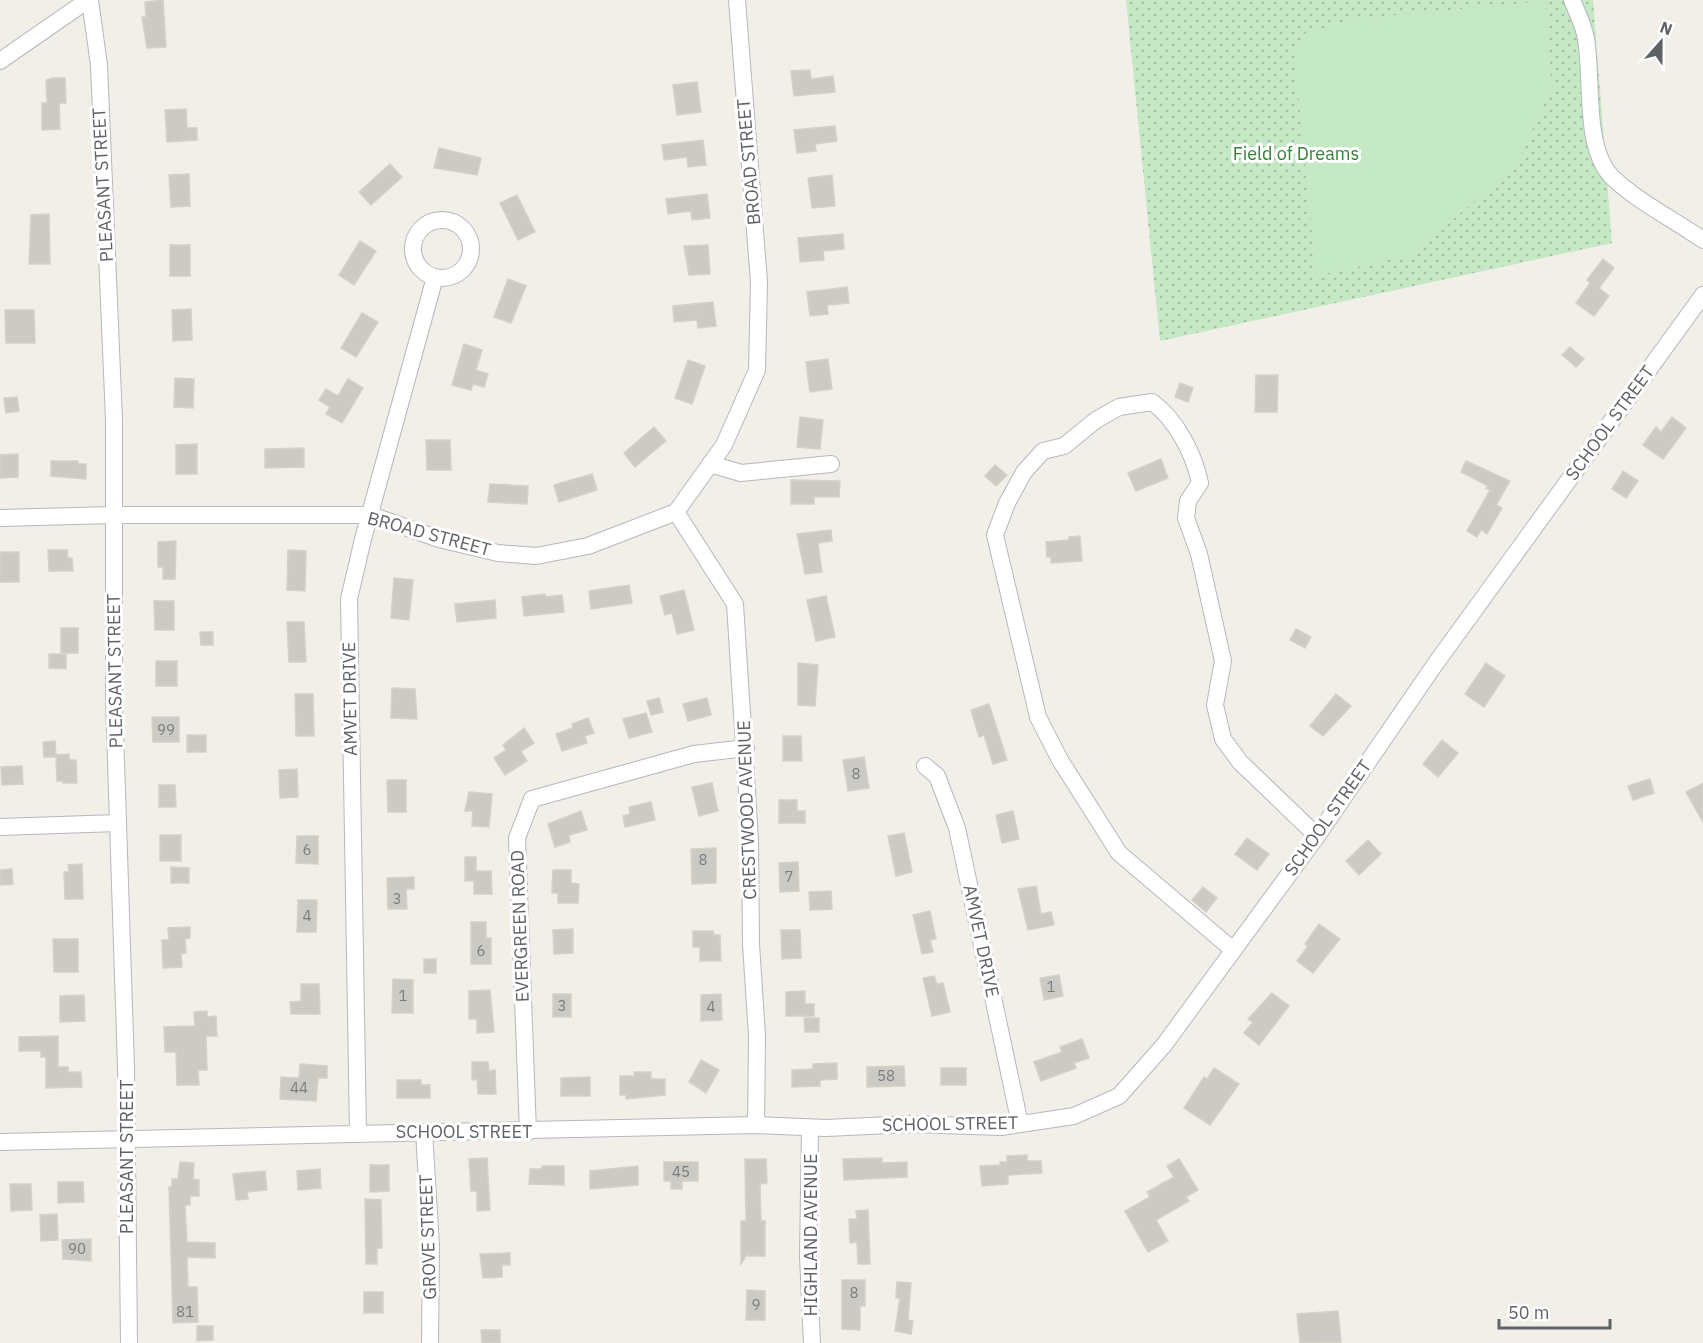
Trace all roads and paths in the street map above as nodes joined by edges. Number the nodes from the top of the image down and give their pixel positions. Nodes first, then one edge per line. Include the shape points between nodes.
1 (89, 0) edge
2 (737, 0) edge
3 (1572, 0) edge
4 (0, 61) edge
5 (1703, 240) edge
6 (435, 277) dead end
7 (1703, 295) edge
8 (710, 464) junction
9 (831, 464) dead end
10 (676, 512) junction
11 (113, 515) junction
12 (371, 515) junction
13 (0, 518) edge
14 (746, 748) junction
15 (925, 766) dead end
16 (118, 823) junction
17 (0, 827) edge
18 (1317, 836) junction
19 (1233, 950) junction
20 (1020, 1124) junction
21 (756, 1125) junction
22 (810, 1128) junction
23 (424, 1132) junction
24 (528, 1132) junction
25 (358, 1133) junction
26 (126, 1139) junction
27 (0, 1142) edge
28 (129, 1343) edge
29 (430, 1343) edge
30 (812, 1343) edge

1 - 4 street
1 - 11 street, PLEASANT STREET via 99,65 114,420
2 - 8 street, BROAD STREET via 759,282 757,370 724,445
3 - 5 street via 1586,37 1595,141 1601,161 1627,190
6 - 12 street, AMVET DRIVE
7 - 18 street, SCHOOL STREET via 1442,655
8 - 9 street via 741,473
8 - 10 street, BROAD STREET
10 - 12 street, BROAD STREET via 588,546 536,556 498,553 439,539
10 - 14 street, CRESTWOOD AVENUE via 735,604
11 - 12 street, BROAD STREET
11 - 13 street, BROAD STREET
11 - 16 street, PLEASANT STREET
12 - 25 street, AMVET DRIVE via 349,599
14 - 21 street, CRESTWOOD AVENUE via 757,1036
14 - 24 street, EVERGREEN ROAD via 694,754 532,800 517,838
15 - 20 street, AMVET DRIVE via 937,776 957,828
16 - 17 street
16 - 26 street, PLEASANT STREET
18 - 19 street, SCHOOL STREET
18 - 19 street via 1240,762 1223,739 1215,705 1223,660 1186,518 1188,501 1200,483 1197,465 1166,412 1152,402 1119,407 1064,446 1043,451 1024,472 995,536 1038,717 1060,760 1119,853
19 - 20 street, SCHOOL STREET via 1164,1045 1119,1096 1074,1116
20 - 22 street, SCHOOL STREET
21 - 22 street, SCHOOL STREET
21 - 24 street, SCHOOL STREET
22 - 30 street, HIGHLAND AVENUE via 808,1256
23 - 24 street, SCHOOL STREET
23 - 25 street, SCHOOL STREET
23 - 29 street, GROVE STREET via 431,1245
25 - 26 street, SCHOOL STREET
26 - 27 street, SCHOOL STREET
26 - 28 street, PLEASANT STREET

